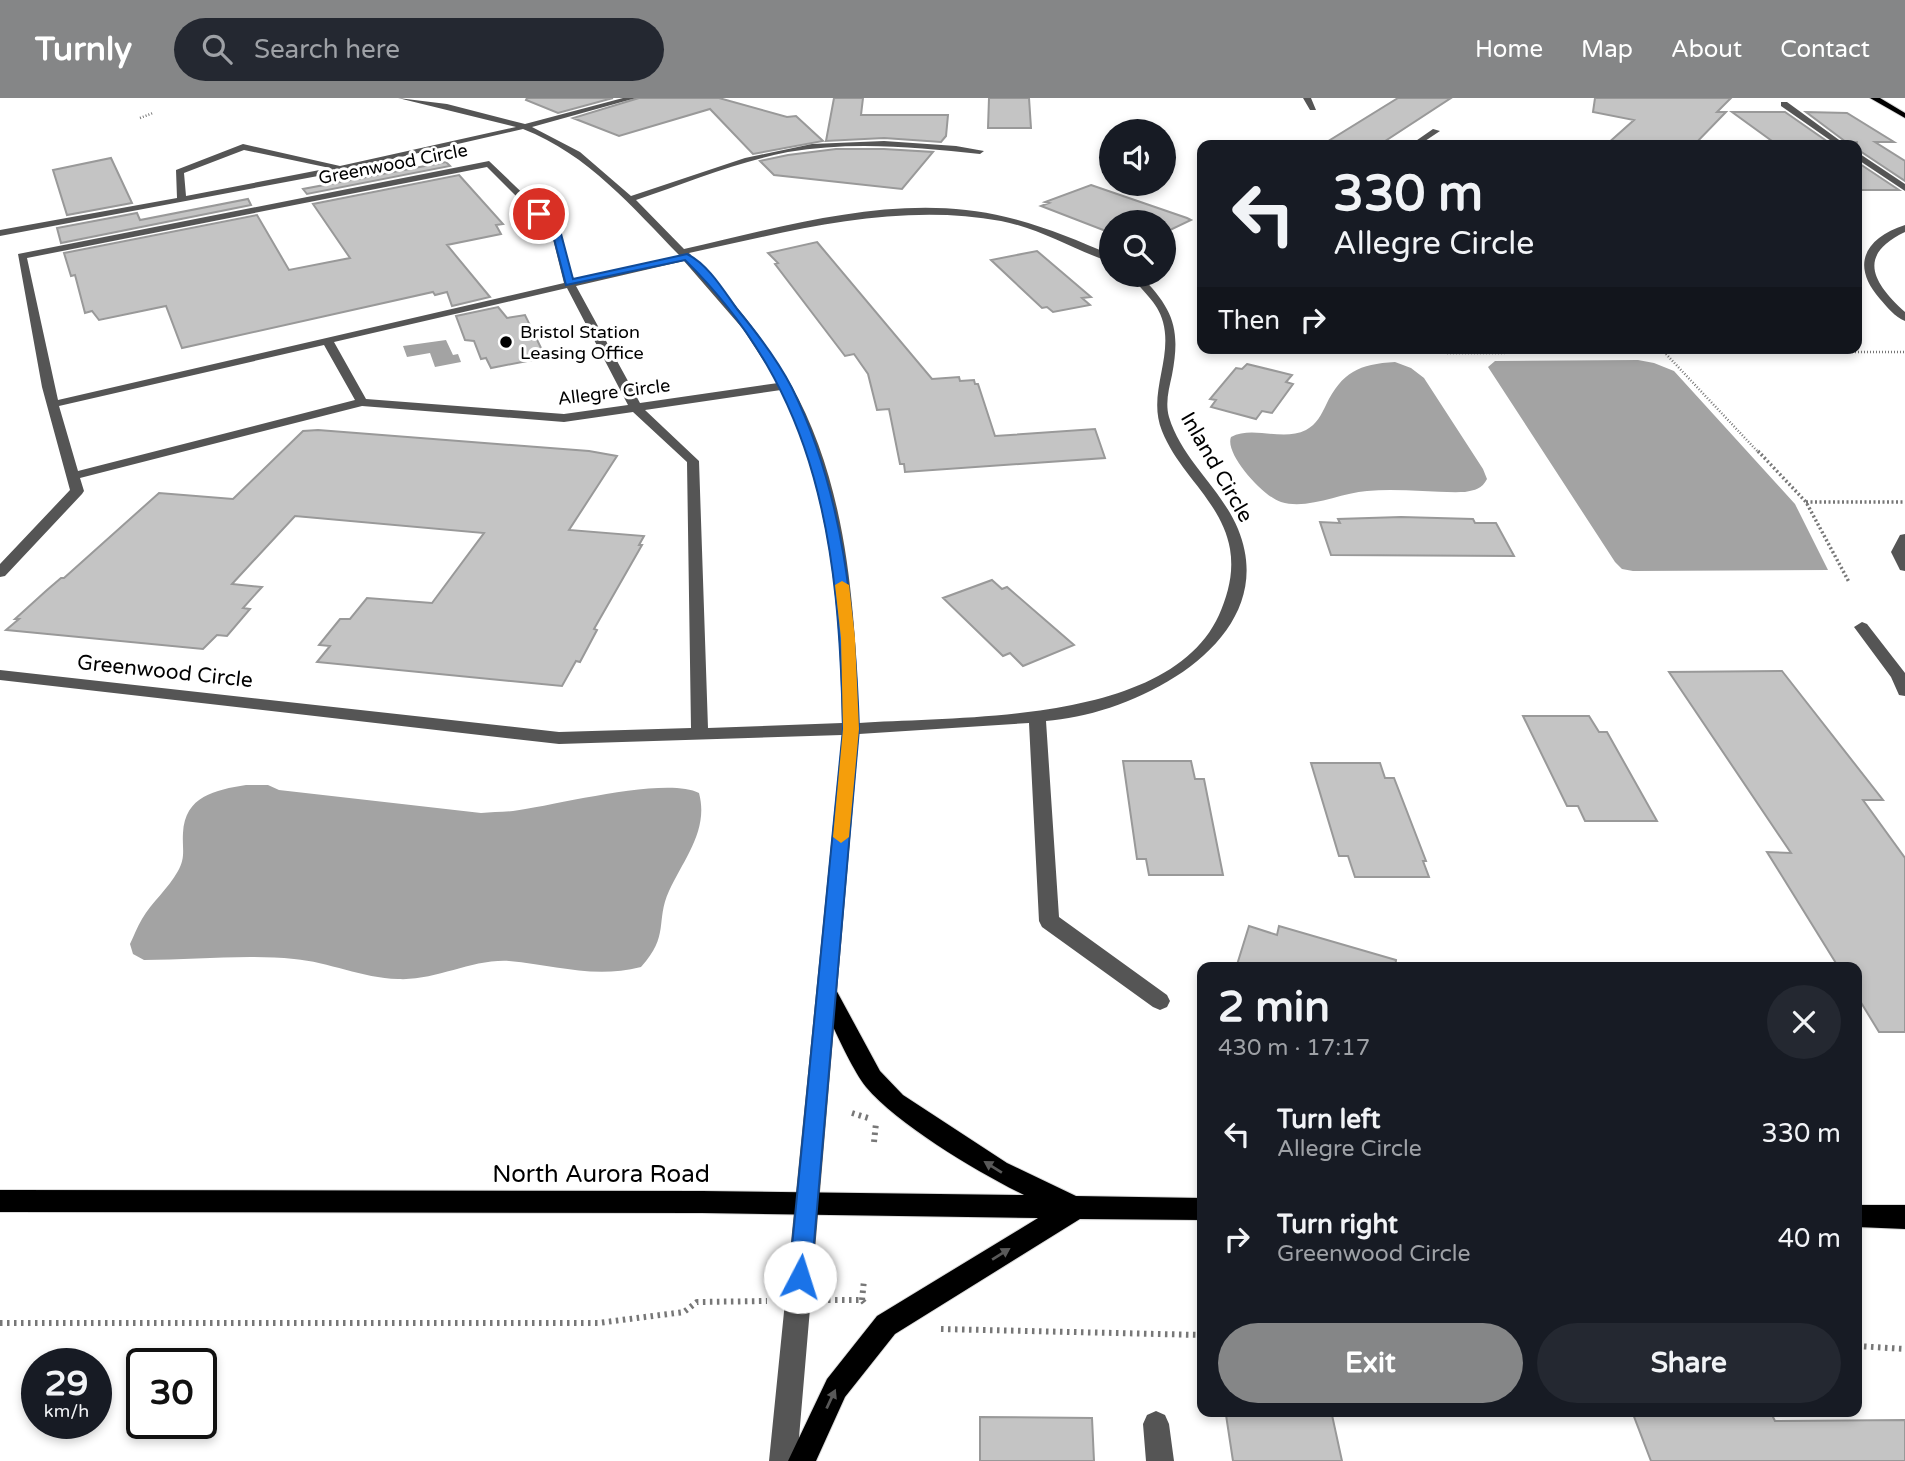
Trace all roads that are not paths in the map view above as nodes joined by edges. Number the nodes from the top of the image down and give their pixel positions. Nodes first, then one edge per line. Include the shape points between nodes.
1 (402, 98) edge
2 (632, 98) edge
3 (1307, 98) edge
4 (1874, 98) edge
5 (1784, 104) dead end
6 (1313, 108) dead end
7 (1905, 116) edge
8 (527, 129) junction
9 (1436, 131) dead end
10 (1422, 140) edge
11 (1836, 140) edge
12 (980, 151) dead end
13 (1862, 159) edge
14 (345, 169) junction
15 (1862, 171) edge
16 (1880, 172) junction
17 (1905, 188) edge
18 (183, 198) junction
19 (631, 199) junction
20 (1905, 228) edge
21 (0, 233) edge
22 (1099, 253) edge
23 (685, 255) junction
24 (569, 283) junction
25 (1146, 287) edge
26 (1905, 318) edge
27 (327, 340) junction
28 (785, 386) junction
29 (362, 402) junction
30 (54, 404) junction
31 (636, 408) junction
32 (73, 476) junction
33 (1905, 538) edge
34 (1905, 567) edge
35 (0, 573) edge
36 (1862, 627) dead end
37 (0, 675) edge
38 (1905, 691) edge
39 (1037, 716) junction
40 (851, 729) junction
41 (701, 734) junction
42 (827, 992) junction
43 (1160, 1001) dead end
44 (0, 1200) edge
45 (807, 1203) junction
46 (1076, 1208) junction
47 (1197, 1209) edge
48 (1862, 1216) edge
49 (1905, 1217) edge
50 (1156, 1424) dead end
51 (783, 1461) edge
52 (802, 1461) edge
53 (1160, 1461) edge

1 - 8 street via 482,114
2 - 8 street
3 - 6 street
4 - 7 main road
5 - 11 street
8 - 14 street
8 - 19 street via 577,153
9 - 10 street
12 - 19 street via 922,145 800,148
13 - 16 street
14 - 18 street
14 - 18 street via 243,147 179,172
15 - 16 street
16 - 17 street
18 - 21 street
19 - 23 street
20 - 26 street via 1867,247 1873,282
22 - 23 street via 1039,229 985,216 930,210 852,216
23 - 24 street
23 - 28 street via 732,306
24 - 27 street
24 - 30 street, Greenwood Circle via 556,230 489,164 22,256
24 - 31 street, Greenwood Circle
25 - 39 street, Inland Circle via 1164,310 1173,338 1160,400 1163,418 1173,442 1227,519 1237,544 1238,586 1228,617 1213,640 1158,683 1080,711
27 - 29 street
27 - 30 street
28 - 31 street, Allegre Circle
28 - 40 street via 830,509 848,638
29 - 31 street, Allegre Circle via 564,418
29 - 32 street, Allegre Circle
30 - 32 street, Greenwood Circle
31 - 41 street, Greenwood Circle via 693,461
32 - 35 street via 77,491
33 - 34 street via 1898,552
36 - 38 street
37 - 41 street, Greenwood Circle via 559,738
39 - 40 street, Inland Circle
39 - 43 street via 1049,921
40 - 41 street, Greenwood Circle
40 - 42 street
42 - 45 street
46 -> 42 main road via 999,1171 895,1102 872,1078
44 - 45 main road, North Aurora Road
45 - 46 main road, North Aurora Road
45 - 51 street
46 - 47 main road, North Aurora Road
52 -> 46 main road via 836,1388 886,1325
48 - 49 main road
50 - 53 street

